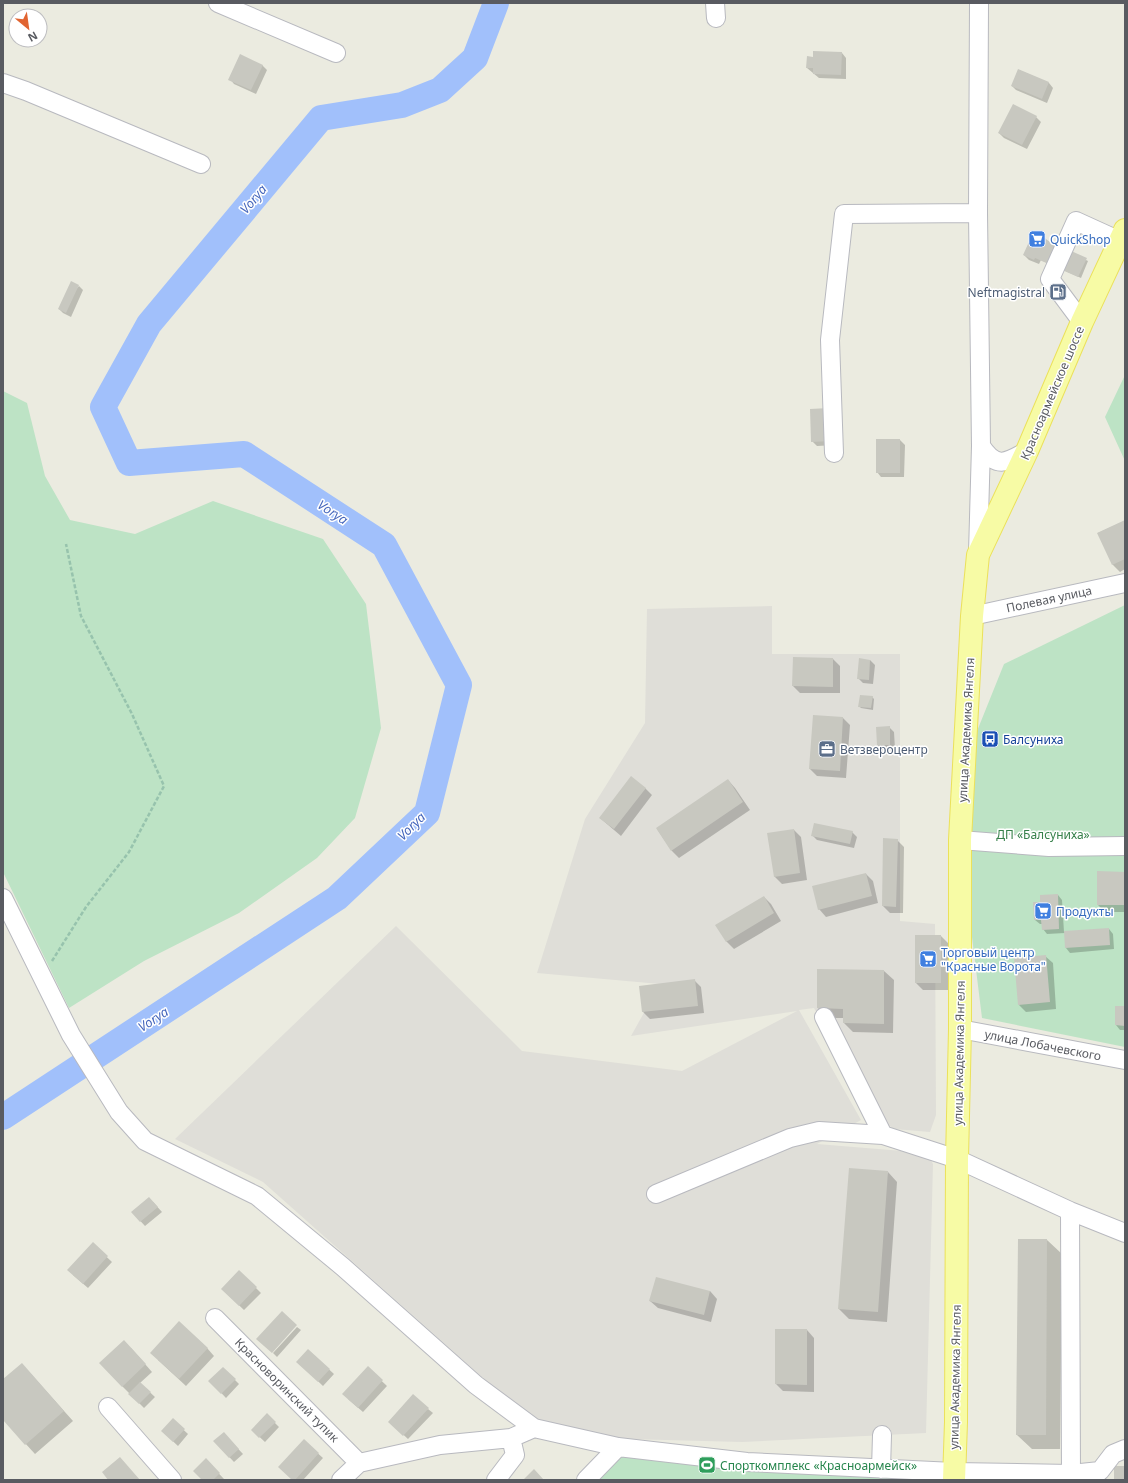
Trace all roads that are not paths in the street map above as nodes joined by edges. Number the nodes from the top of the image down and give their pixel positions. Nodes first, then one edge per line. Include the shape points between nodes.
1 (218, 3) edge
2 (979, 3) edge
3 (336, 53) dead end
4 (3, 83) edge
5 (201, 164) dead end
6 (978, 213) junction
7 (1122, 235) edge
8 (1082, 322) junction
9 (981, 446) junction
10 (1027, 451) junction
11 (834, 453) dead end
12 (978, 556) junction
13 (1125, 583) edge
14 (972, 616) junction
15 (960, 840) junction
16 (1125, 846) edge
17 (3, 898) edge
18 (824, 1017) dead end
19 (960, 1029) junction
20 (1125, 1060) edge
21 (883, 1135) junction
22 (957, 1159) junction
23 (656, 1194) dead end
24 (1070, 1211) junction
25 (1125, 1233) edge
26 (215, 1318) dead end
27 (108, 1407) dead end
28 (534, 1428) junction
29 (882, 1435) dead end
30 (511, 1438) junction
31 (618, 1447) junction
32 (1125, 1449) edge
33 (360, 1463) junction
34 (881, 1469) junction
35 (1100, 1475) edge
36 (954, 1476) edge
37 (1071, 1477) edge
38 (172, 1480) edge
39 (341, 1480) edge
40 (496, 1480) edge
41 (586, 1480) edge

1 - 3 street
2 - 6 street
4 - 5 street via 26,90
6 - 9 street
6 - 11 street via 844,214 830,340
7 - 8 main road, Красноармейское шоссе
7 - 8 street via 1076,221 1050,279
8 - 10 main road, Красноармейское шоссе
9 - 10 street via 993,461 1004,462
9 - 12 street
10 - 12 main road, Красноармейское шоссе
12 - 14 main road, улица Академика Янгеля
13 - 14 street, Полевая улица
14 - 15 main road, улица Академика Янгеля
15 - 16 street via 1049,847
15 - 19 main road, улица Академика Янгеля
17 - 28 street via 71,1035 119,1112 145,1141 257,1196 344,1267 476,1385
18 - 21 street
19 - 20 street, улица Лобачевского
19 - 22 main road, улица Академика Янгеля
21 - 22 street
21 - 23 street via 819,1131 790,1138
22 - 24 street
22 - 36 main road, улица Академика Янгеля
24 - 25 street
24 - 37 street
26 - 33 street, Красноворинский тупик
27 - 38 street
28 - 30 street
28 - 31 street
29 - 34 street
30 - 33 street via 440,1444
30 - 40 street via 515,1455
31 - 34 street via 747,1462
31 - 41 street
32 - 35 street via 1113,1454
33 - 39 street
34 - 36 street
35 - 37 street
36 - 37 street

